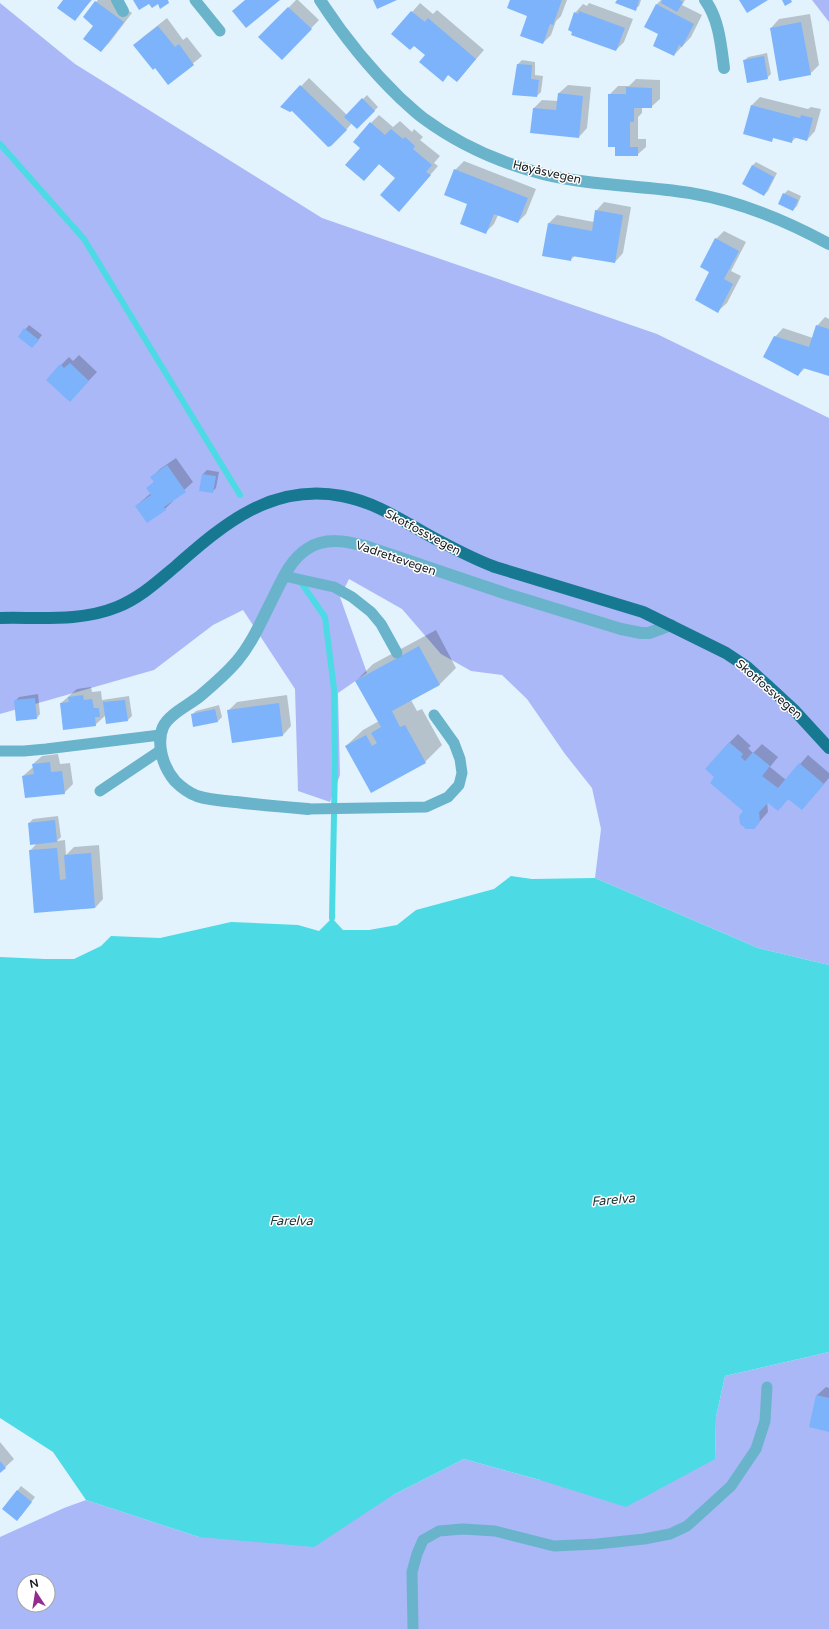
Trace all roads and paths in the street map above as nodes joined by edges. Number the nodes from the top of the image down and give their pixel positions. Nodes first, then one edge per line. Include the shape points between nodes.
1 (117, 0) edge
2 (195, 0) edge
3 (320, 0) edge
4 (705, 0) edge
5 (123, 11) dead end
6 (220, 31) dead end
7 (724, 68) dead end
8 (829, 244) edge
9 (284, 576) junction
10 (0, 618) edge
11 (671, 625) junction
12 (397, 653) dead end
13 (434, 715) dead end
14 (160, 735) junction
15 (829, 748) edge
16 (0, 750) edge
17 (161, 750) junction
18 (100, 791) dead end
19 (308, 809) joint
20 (768, 1387) dead end
21 (413, 1629) edge

1 - 5 street
2 - 6 lane
3 - 8 street, Høyåsvegen via 343,35 384,83 422,118 481,152 508,164 544,174 715,198 775,218
4 - 7 street via 715,21
9 - 11 street, Vadrettevegen via 298,555 308,548 321,542 348,542 620,629 650,633
9 - 12 lane via 334,587 352,597 381,624
9 - 14 street, Vadrettevegen via 238,660 222,677 173,716
10 - 11 main road, Skotfossvegen via 80,616 118,607 152,586 200,545 248,510 266,502 314,493 366,502 475,559 643,612
11 - 15 main road, Skotfossvegen via 726,653 747,667 796,711
13 - 19 lane via 454,743 460,759 462,773 459,784 448,797 426,808
14 - 16 lane via 24,751
14 - 17 street
17 - 18 lane
17 - 19 street via 165,766 174,780 198,796
20 - 21 lane via 765,1421 756,1449 731,1486 687,1526 670,1534 644,1539 554,1546 495,1531 439,1531 423,1540 416,1554 412,1572

